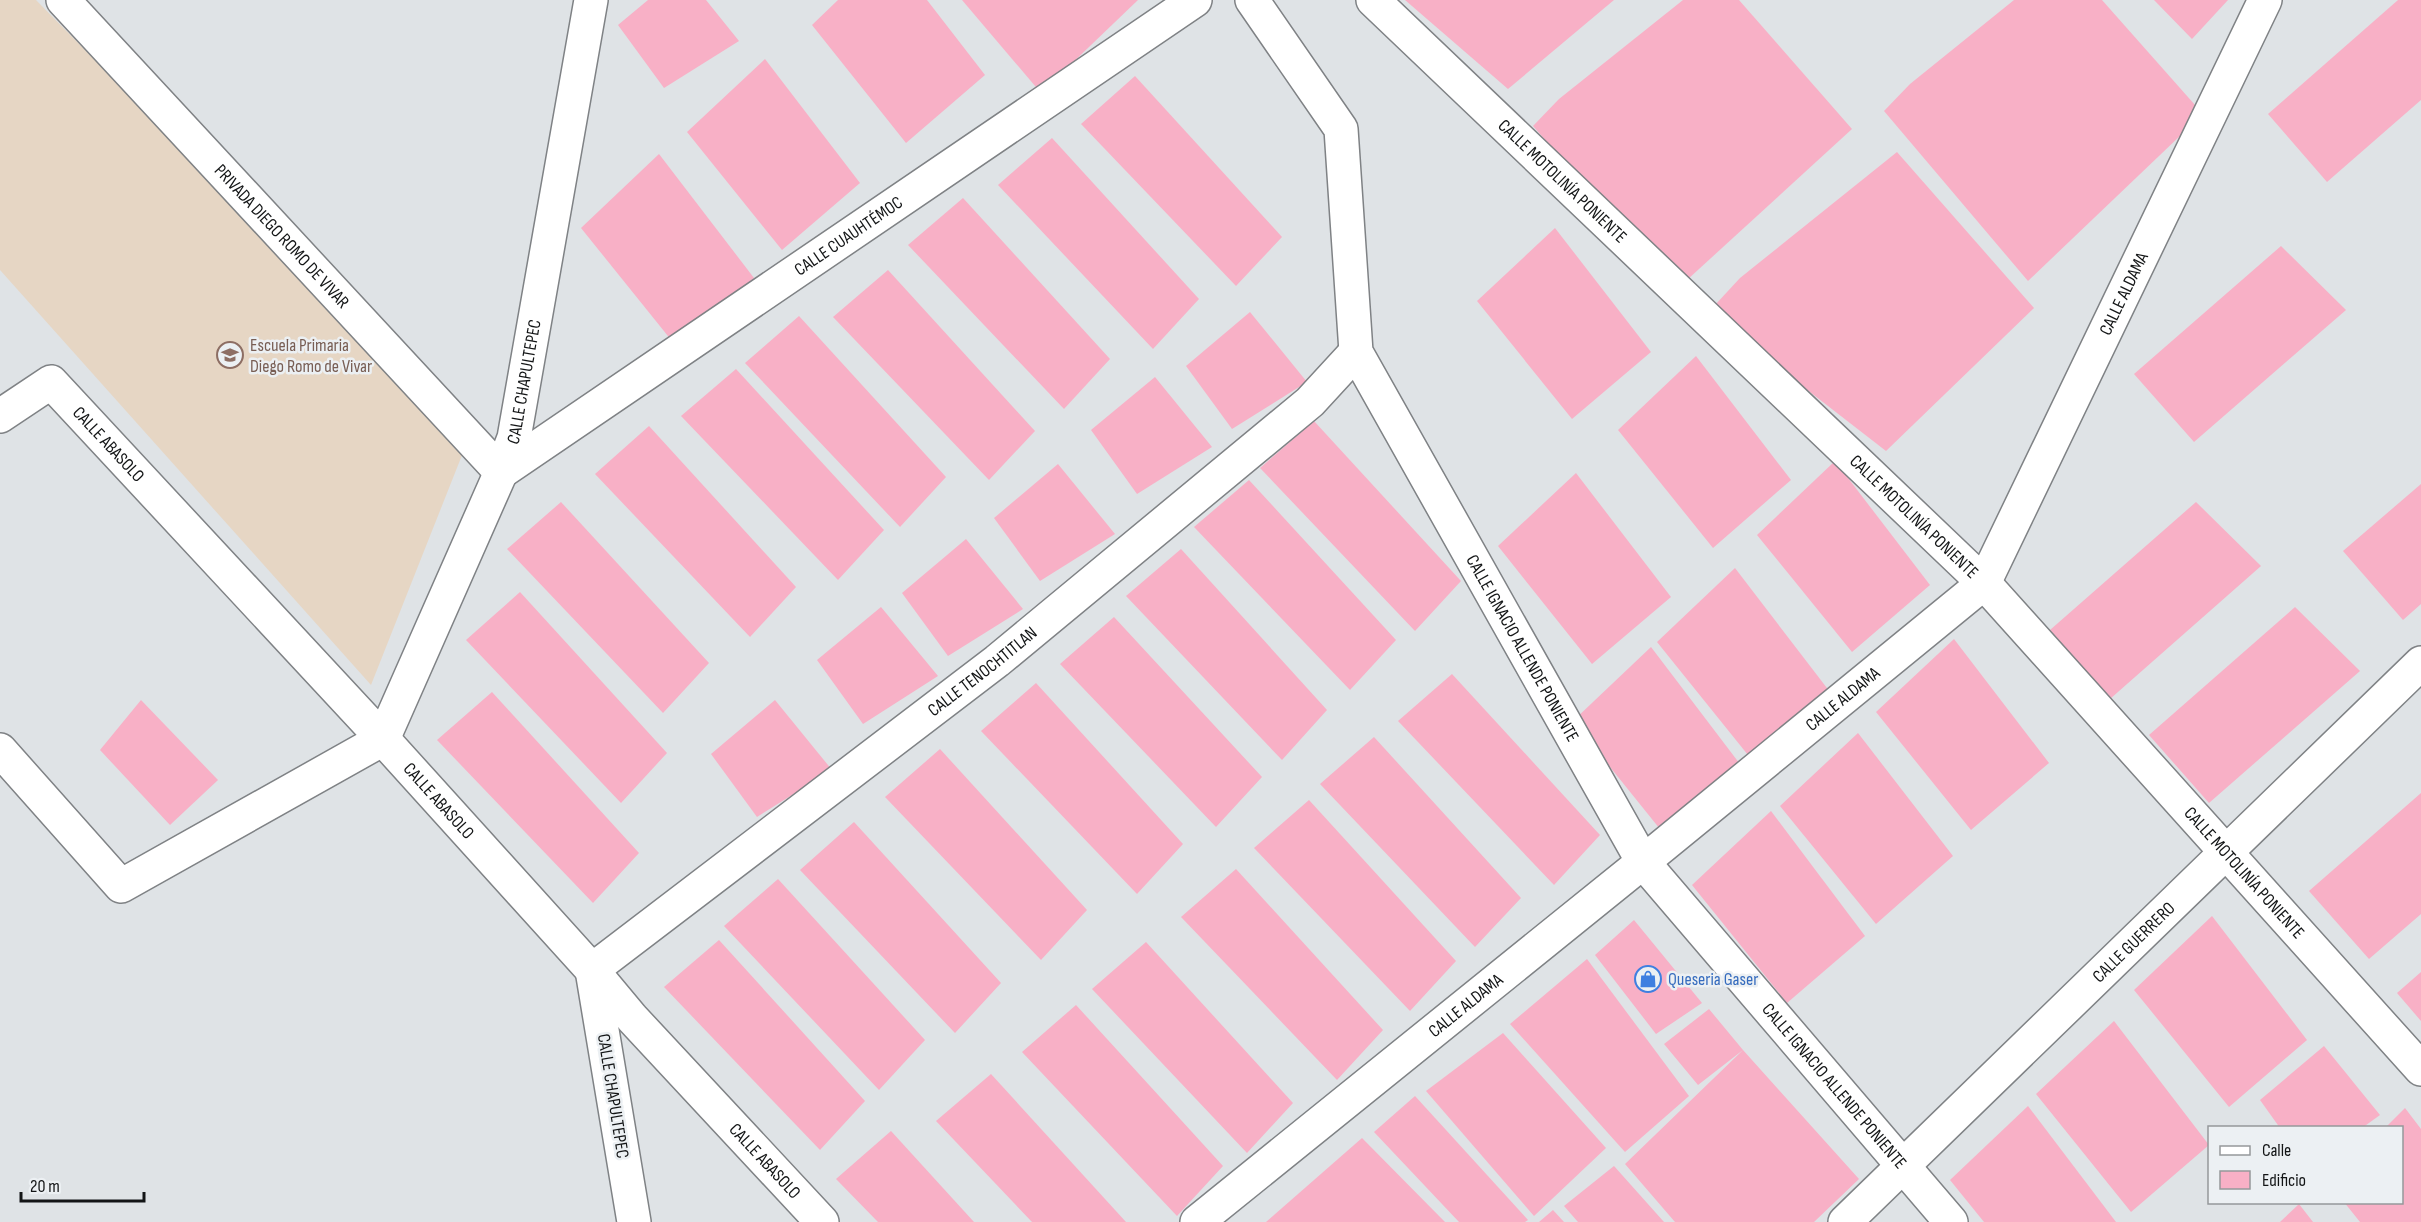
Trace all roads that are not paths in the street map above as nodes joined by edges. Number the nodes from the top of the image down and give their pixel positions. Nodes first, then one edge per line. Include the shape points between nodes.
1 (63, 0) edge
2 (591, 0) edge
3 (1195, 0) edge
4 (1252, 0) edge
5 (1373, 0) edge
6 (2265, 0) edge
7 (1356, 352) junction
8 (0, 416) edge
9 (501, 472) junction
10 (1984, 583) junction
11 (2421, 663) edge
12 (383, 739) junction
13 (0, 750) edge
14 (2226, 852) junction
15 (1643, 862) junction
16 (592, 970) junction
17 (2421, 1069) edge
18 (1903, 1166) junction
19 (634, 1222) edge
20 (822, 1222) edge
21 (1197, 1222) edge
22 (1845, 1222) edge
23 (1952, 1222) edge

1 - 9 street, PRIVADA DIEGO ROMO DE VIVAR
2 - 9 street, CALLE CHAPULTEPEC via 514,438
3 - 9 street, CALLE CUAUHTÉMOC
4 - 7 street, CALLE IGNACIO ALLENDE PONIENTE via 1341,129
5 - 10 street, CALLE MOTOLINÍA PONIENTE
6 - 10 street, CALLE ALDAMA
7 - 15 street, CALLE IGNACIO ALLENDE PONIENTE
7 - 16 street, CALLE TENOCHTITLAN via 1310,402 997,662
8 - 12 street, CALLE ABASOLO via 51,382
9 - 12 street, CALLE CHAPULTEPEC
10 - 14 street, CALLE MOTOLINÍA PONIENTE
10 - 15 street, CALLE ALDAMA
11 - 14 street, CALLE GUERRERO
12 - 13 street via 121,886
12 - 16 street, CALLE ABASOLO
14 - 17 street, CALLE MOTOLINÍA PONIENTE
14 - 18 street, CALLE GUERRERO
15 - 18 street, CALLE IGNACIO ALLENDE PONIENTE
15 - 21 street, CALLE ALDAMA
16 - 19 street, CALLE CHAPULTEPEC
16 - 20 street, CALLE ABASOLO
18 - 22 street, CALLE GUERRERO
18 - 23 street, CALLE IGNACIO ALLENDE PONIENTE

